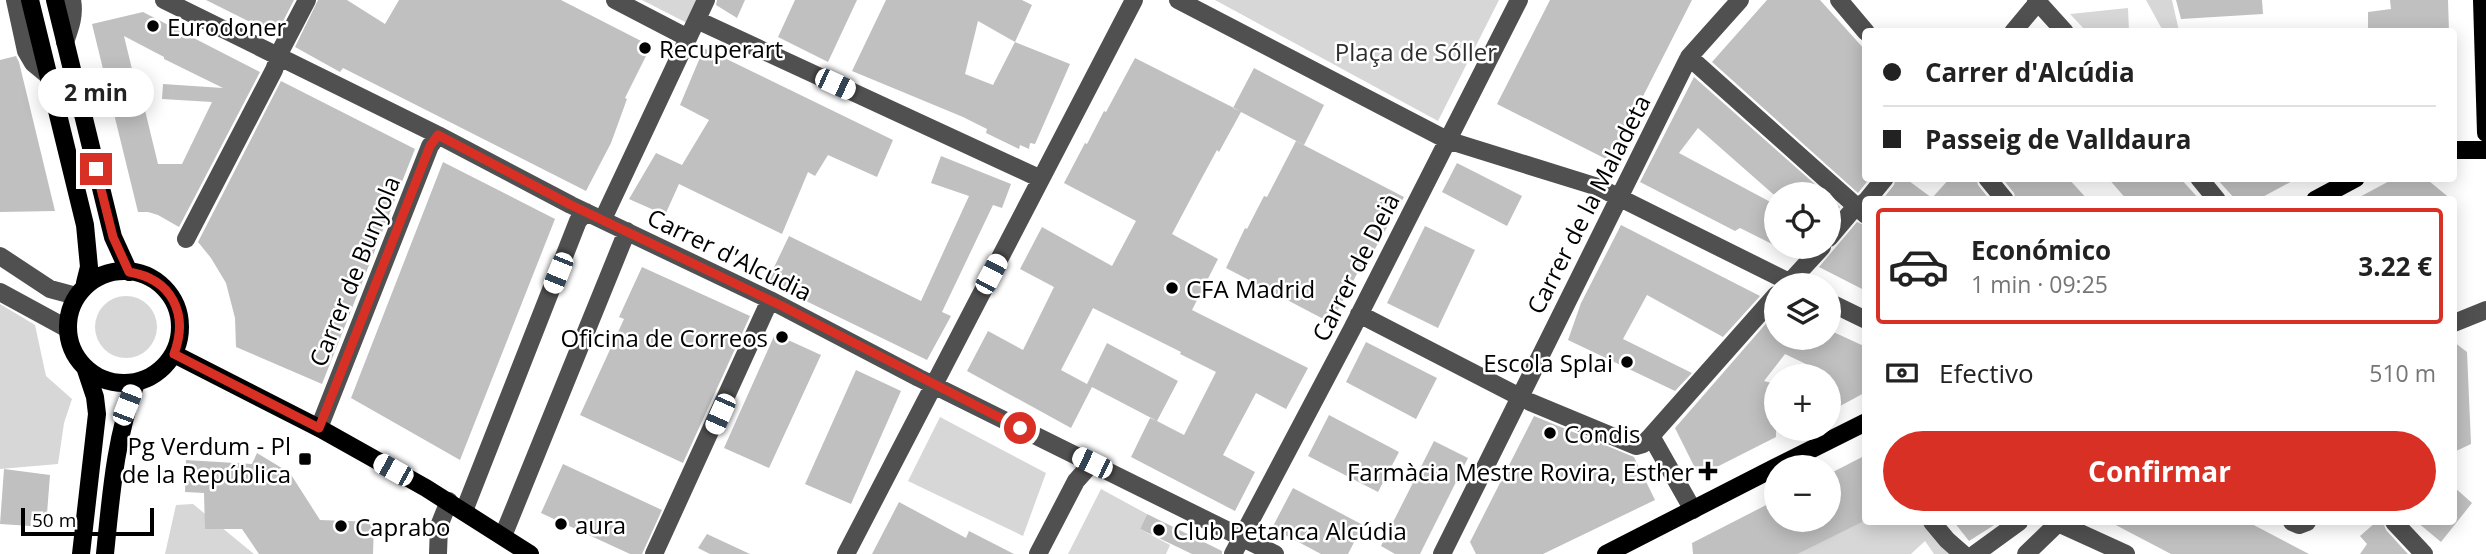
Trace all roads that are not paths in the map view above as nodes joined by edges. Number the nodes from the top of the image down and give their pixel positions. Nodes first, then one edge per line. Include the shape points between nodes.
1 (15, 0) edge
2 (30, 0) edge
3 (55, 0) edge
4 (72, 0) edge
5 (164, 0) edge
6 (307, 0) edge
7 (615, 0) edge
8 (706, 0) edge
9 (1134, 0) edge
10 (1178, 0) edge
11 (1518, 0) edge
12 (1740, 0) edge
13 (1839, 0) edge
14 (2482, 0) edge
15 (2037, 1) edge
16 (697, 20) junction
17 (1863, 28) edge
18 (2016, 28) edge
19 (2061, 28) edge
20 (688, 38) junction
21 (65, 42) junction
22 (279, 57) junction
23 (1689, 57) junction
24 (50, 77) junction
25 (2486, 133) edge
26 (438, 135) junction
27 (1447, 140) junction
28 (2457, 150) edge
29 (2486, 150) edge
30 (1041, 179) junction
31 (1990, 182) edge
32 (2202, 182) edge
33 (2349, 182) edge
34 (1618, 196) junction
35 (2002, 196) edge
36 (2214, 196) edge
37 (2322, 196) edge
38 (1862, 204) edge
39 (1862, 207) edge
40 (586, 212) junction
41 (603, 219) junction
42 (1841, 224) edge
43 (627, 231) junction
44 (186, 239) dead end
45 (0, 256) edge
46 (1812, 259) edge
47 (129, 272) junction
48 (1769, 273) edge
49 (1800, 273) edge
50 (80, 290) junction
51 (0, 292) edge
52 (770, 300) junction
53 (1841, 308) edge
54 (1764, 309) edge
55 (2486, 310) edge
56 (1359, 314) junction
57 (1862, 318) edge
58 (2457, 322) edge
59 (68, 329) junction
60 (174, 354) junction
61 (85, 367) junction
62 (136, 383) junction
63 (934, 384) junction
64 (1525, 399) junction
65 (1862, 424) edge
66 (319, 428) junction
67 (1651, 436) junction
68 (1800, 455) edge
69 (1092, 463) junction
70 (1764, 473) edge
71 (456, 506) junction
72 (1693, 510) junction
73 (1934, 525) edge
74 (2015, 525) edge
75 (2056, 525) edge
76 (2065, 525) edge
77 (2397, 525) edge
78 (503, 536) junction
79 (1237, 546) edge
80 (81, 554) edge
81 (105, 554) edge
82 (438, 554) edge
83 (530, 554) edge
84 (654, 554) edge
85 (846, 554) edge
86 (1038, 554) edge
87 (1275, 554) edge
88 (1442, 554) edge
89 (1606, 554) edge
90 (1964, 554) edge
91 (1975, 554) edge
92 (2026, 554) edge
93 (2126, 554) edge
94 (2424, 554) edge

1 - 24 street via 26,51
2 - 24 main road
3 - 21 main road
4 - 21 street
5 - 22 street, Carrer d'Alcúdia
6 - 22 street
7 - 20 street
8 - 16 street
9 - 30 street
10 - 27 street
11 - 27 street, Carrer de Deià
12 - 23 street, Carrer de la Maladeta
13 - 17 street
14 - 25 main road
15 - 18 street
15 - 19 street
16 - 20 street
16 - 30 street
20 - 41 street
21 - 47 main road via 113,237
22 - 26 street, Carrer d'Alcúdia
22 - 44 street
23 - 34 street, Carrer de la Maladeta
23 - 38 street
24 - 50 main road via 85,225 89,267
26 - 40 street, Carrer d'Alcúdia
26 - 66 street, Carrer de Bunyola
27 - 34 street
27 - 56 street, Carrer de Deià
28 - 29 main road
30 - 63 street
31 - 35 street
32 - 36 street
33 - 37 main road
34 - 48 street
34 - 64 street, Carrer de la Maladeta
39 - 42 street
40 - 41 street, Carrer d'Alcúdia
40 - 71 street via 578,221
41 - 43 street, Carrer d'Alcúdia
43 - 52 street, Carrer d'Alcúdia
43 - 78 street
45 - 50 street via 50,289
46 - 49 street
47 - 50 main road via 105,274
47 - 60 main road via 160,284 176,306 180,320
50 - 59 main road
51 - 59 street
52 - 63 street, Carrer d'Alcúdia
52 - 84 street
53 - 57 street
54 - 67 street
55 - 58 street
56 - 64 street
56 - 79 street, Carrer de Deià
59 - 61 main road via 72,347
60 - 62 main road via 158,372
60 - 66 main road
61 - 62 main road via 96,377 117,384
61 - 80 main road via 97,414
62 - 81 main road via 117,444
63 - 69 street, Carrer d'Alcúdia
63 - 85 street
64 - 67 street via 1636,446
64 - 88 street, Carrer de la Maladeta
65 - 68 main road
66 - 71 main road
67 - 72 street
69 - 79 street, Carrer d'Alcúdia
69 - 86 street via 1076,481
70 - 72 main road
71 - 78 main road
71 - 82 street via 439,526
72 - 89 main road
73 - 90 street
74 - 91 street
75 - 92 street
76 - 93 street
77 - 94 street
78 - 83 main road
79 - 87 street, Carrer d'Alcúdia

